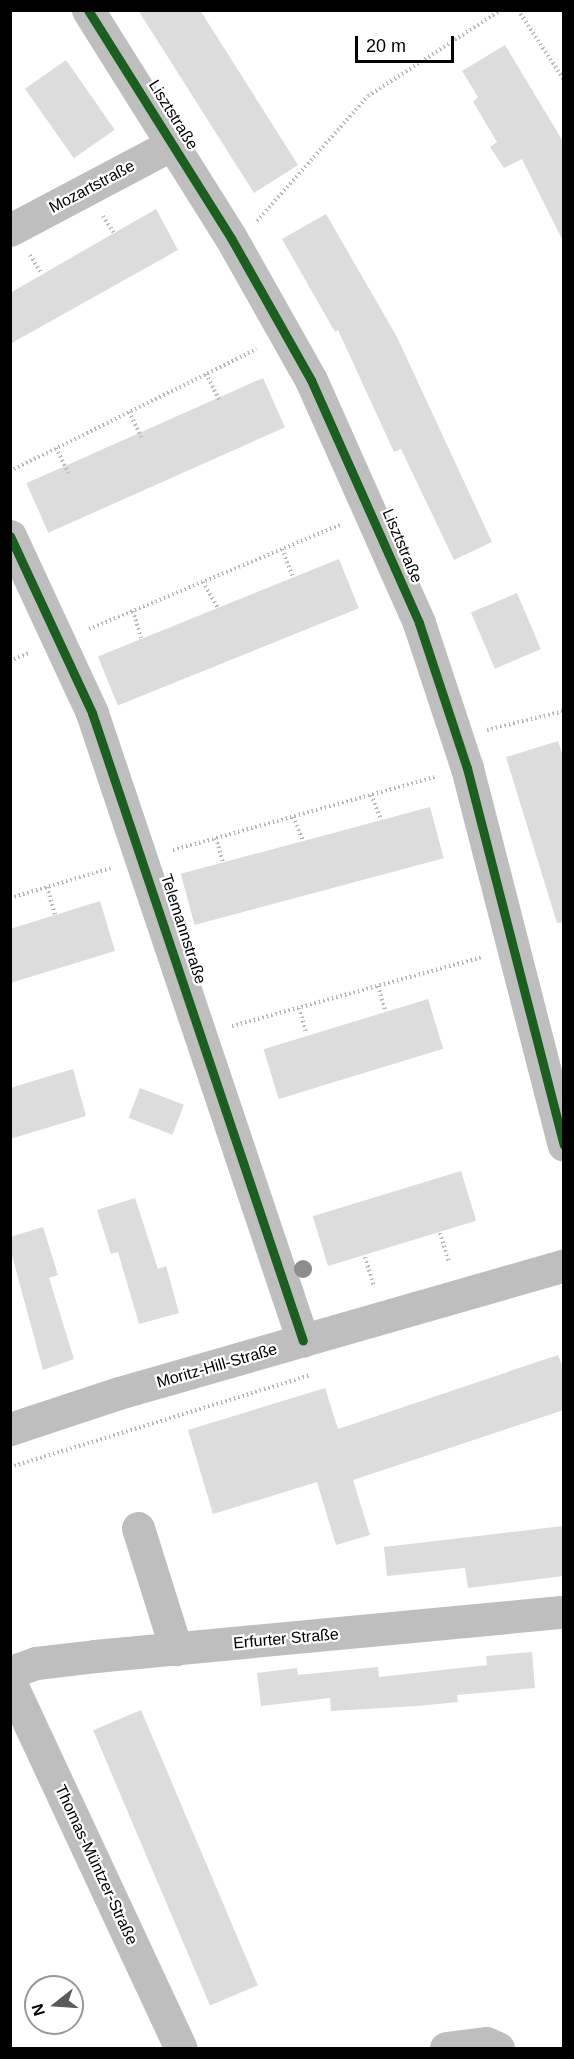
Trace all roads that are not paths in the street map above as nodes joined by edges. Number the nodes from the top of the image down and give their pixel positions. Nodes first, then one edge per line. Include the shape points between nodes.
1 (88, 10) edge
2 (174, 143) junction
3 (19, 241) edge
4 (10, 536) edge
5 (564, 1145) edge
6 (564, 1265) edge
7 (303, 1341) junction
8 (10, 1429) edge
9 (138, 1528) dead end
10 (564, 1612) edge
11 (176, 1649) junction
12 (10, 1672) edge
13 (10, 1682) edge
14 (181, 2049) edge
15 (446, 2049) edge
16 (498, 2049) edge

1 - 2 street, Lisztstraße
2 - 3 street, Mozartstraße
2 - 5 street, Lisztstraße via 285,334 372,513 419,623 467,768
4 - 7 street, Telemannstraße via 61,640 144,858
6 - 7 street, Moritz-Hill-Straße
7 - 8 street, Moritz-Hill-Straße
9 - 11 street
10 - 11 street, Erfurter Straße
11 - 12 street, Erfurter Straße via 36,1663
13 - 14 street, Thomas-Müntzer-Straße
15 - 16 street via 486,2043

